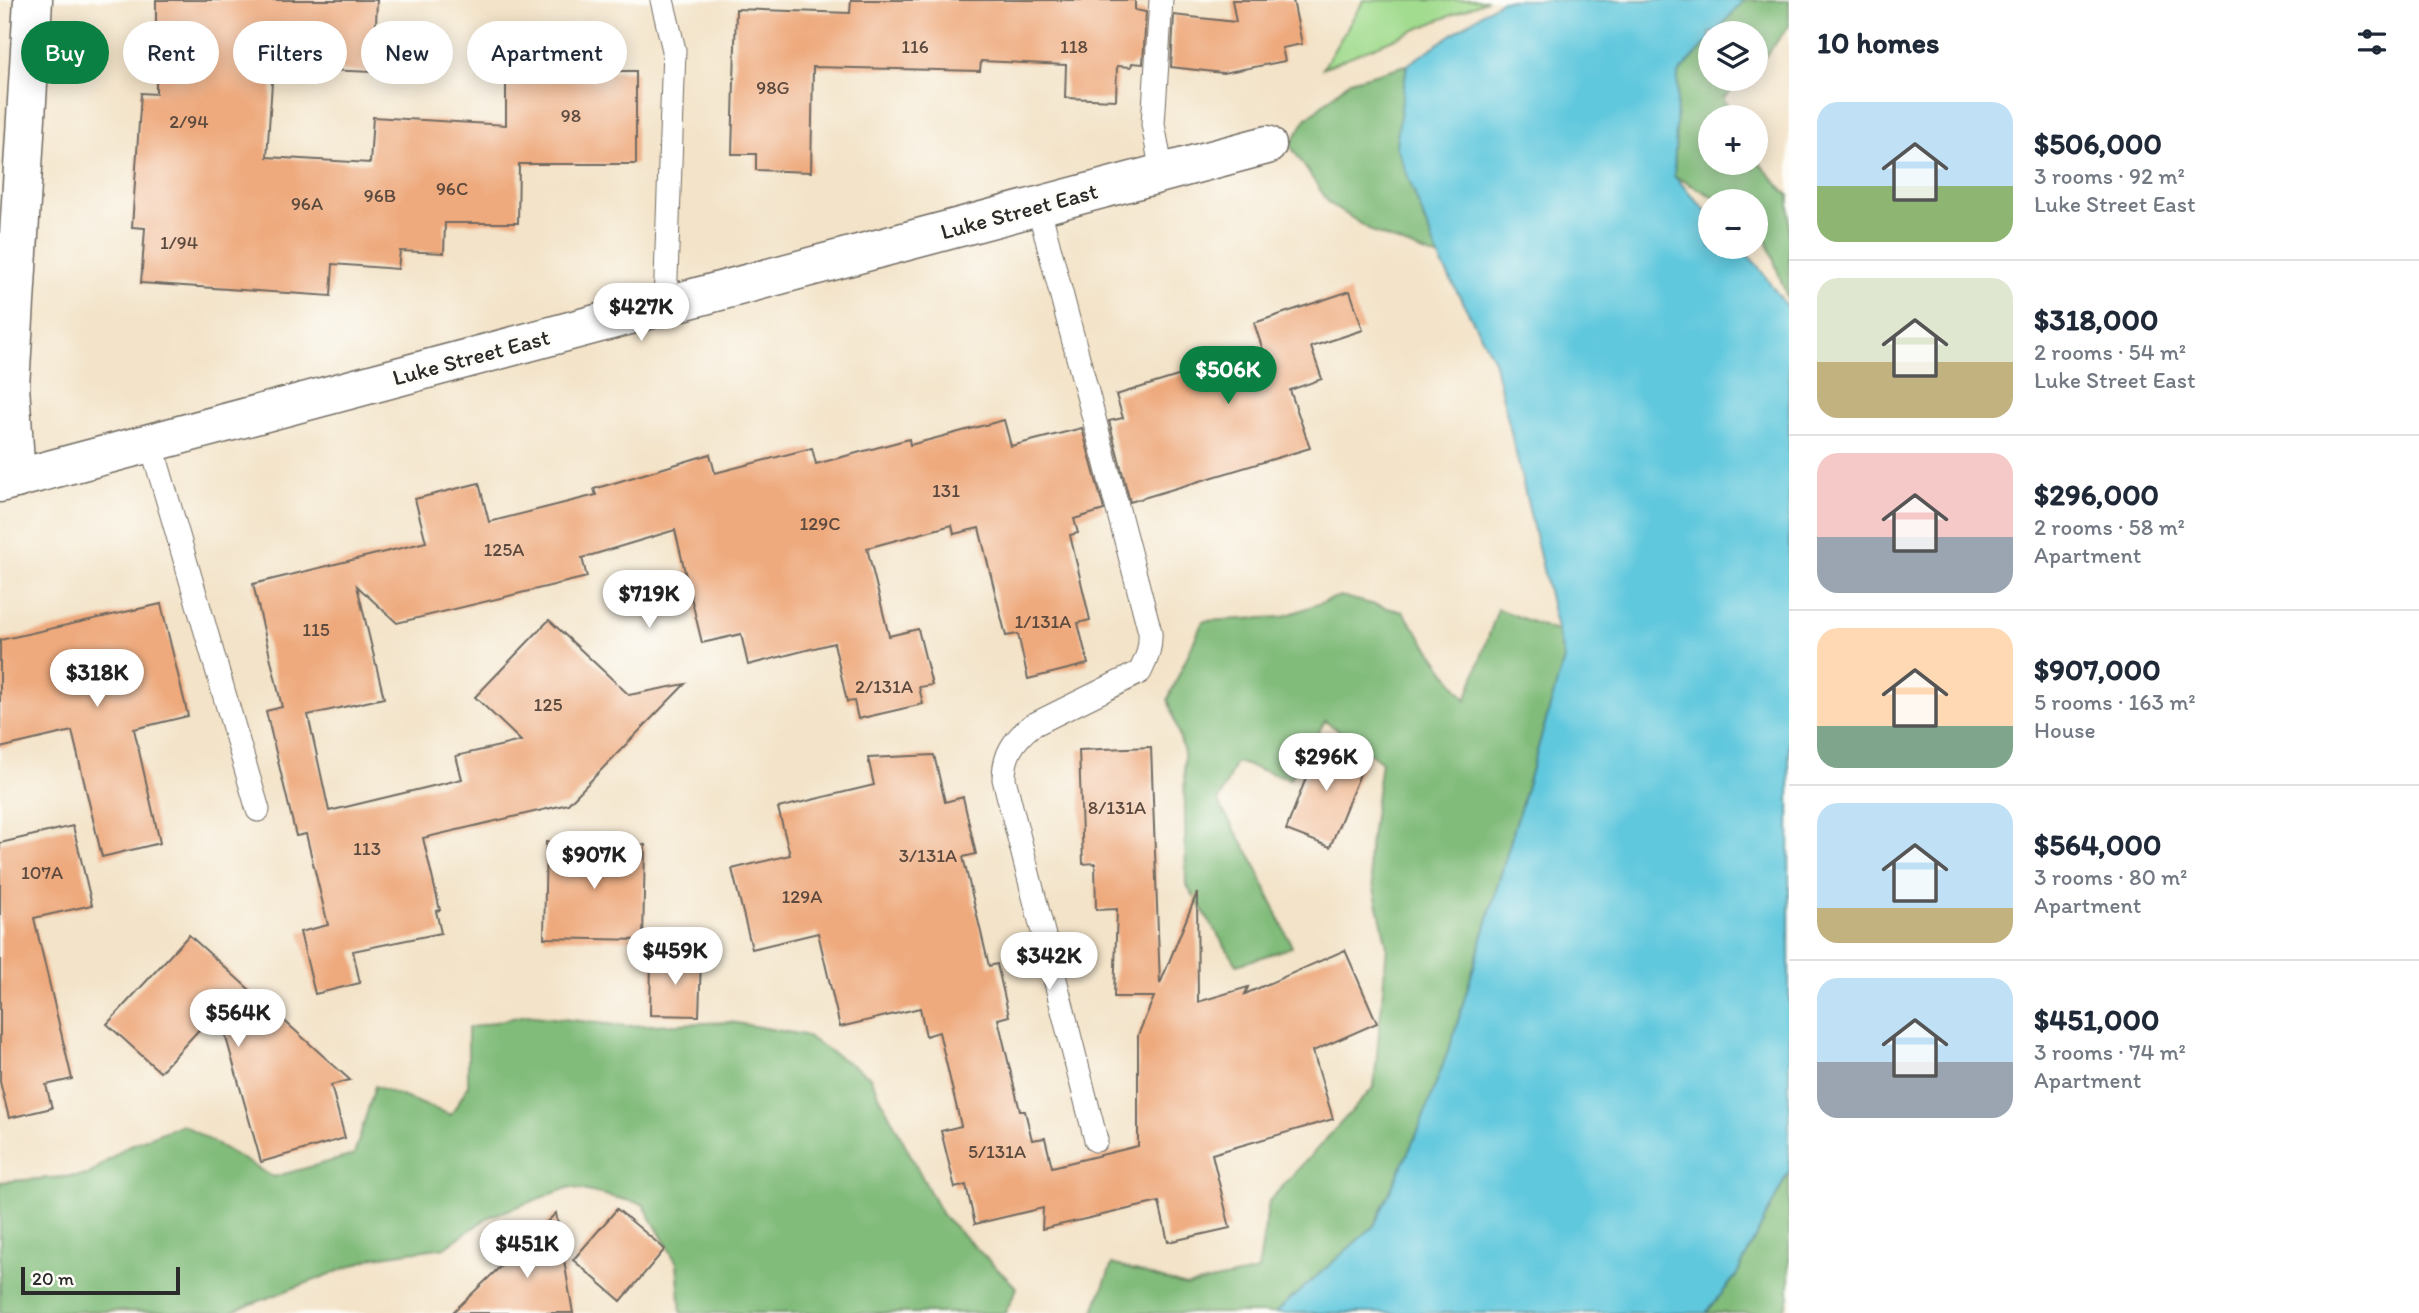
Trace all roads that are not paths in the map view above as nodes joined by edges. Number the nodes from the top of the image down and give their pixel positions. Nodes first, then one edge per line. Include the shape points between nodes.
1 (33, 0) edge
2 (662, 0) edge
3 (1161, 0) edge
4 (1267, 145) dead end
5 (1162, 173) junction
6 (1038, 205) junction
7 (664, 306) junction
8 (151, 443) junction
9 (8, 481) edge
10 (258, 810) dead end
11 (1096, 1140) dead end

1 - 9 street
2 - 7 lane via 674,50
3 - 5 lane via 1153,124
4 - 5 street, Luke Street East
5 - 6 street, Luke Street East
6 - 7 street, Luke Street East
6 - 11 lane via 1150,632 1148,657 1140,671 1031,726 1018,737 1004,765
7 - 8 street, Luke Street East
8 - 9 street, Luke Street East
8 - 10 lane

